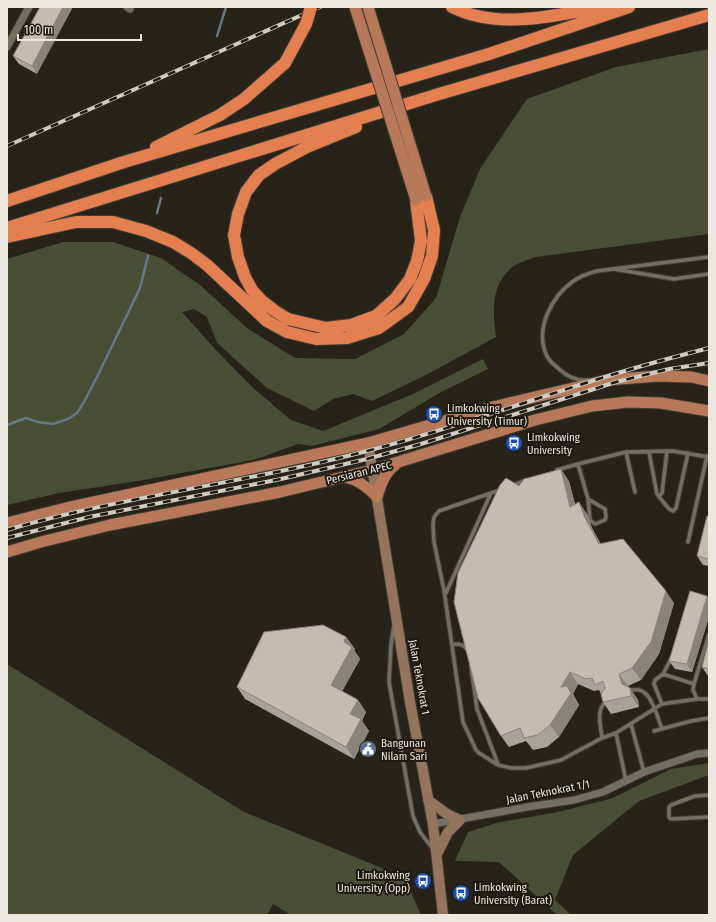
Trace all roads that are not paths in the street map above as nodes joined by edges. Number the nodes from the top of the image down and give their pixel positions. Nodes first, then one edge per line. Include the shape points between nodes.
1 (29, 7) edge
2 (310, 7) edge
3 (355, 7) edge
4 (368, 7) edge
5 (452, 7) edge
6 (601, 7) edge
7 (629, 7) edge
8 (709, 15) edge
9 (7, 46) edge
10 (438, 94) junction
11 (124, 162) junction
12 (421, 198) junction
13 (7, 201) edge
14 (7, 228) edge
15 (7, 237) edge
16 (709, 257) edge
17 (609, 269) junction
18 (709, 274) edge
19 (607, 380) junction
20 (709, 381) edge
21 (709, 411) edge
22 (368, 443) junction
23 (667, 451) junction
24 (626, 452) junction
25 (649, 452) junction
26 (688, 453) junction
27 (708, 456) edge
28 (397, 463) junction
29 (578, 464) junction
30 (372, 470) junction
31 (556, 471) edge
32 (343, 476) junction
33 (534, 478) edge
34 (635, 492) dead end
35 (491, 493) junction
36 (659, 496) junction
37 (377, 497) junction
38 (588, 499) junction
39 (9, 522) edge
40 (688, 542) dead end
41 (7, 552) edge
42 (445, 594) junction
43 (396, 612) junction
44 (709, 634) edge
45 (452, 644) junction
46 (674, 650) edge
47 (469, 658) edge
48 (470, 665) edge
49 (663, 674) junction
50 (694, 684) junction
51 (629, 690) edge
52 (613, 696) edge
53 (697, 699) junction
54 (709, 699) edge
55 (662, 704) junction
56 (655, 708) junction
57 (709, 718) edge
58 (631, 724) junction
59 (662, 729) junction
60 (654, 731) dead end
61 (616, 733) junction
62 (602, 738) junction
63 (709, 753) edge
64 (498, 765) junction
65 (644, 772) junction
66 (626, 781) junction
67 (709, 795) edge
68 (428, 800) junction
69 (709, 817) edge
70 (460, 820) junction
71 (433, 824) junction
72 (437, 855) junction
73 (443, 915) edge

1 - 9 street
2 - 11 highway, bridge via 306,24 285,63 244,99 220,114
3 - 12 main road, bridge
4 - 12 main road, bridge
5 - 6 highway via 488,18 525,19
7 - 11 highway via 489,54
8 - 10 highway
10 - 12 highway via 307,147 259,175 246,192 234,235 245,277 262,301 288,319 326,328 351,325 376,316 395,299 410,279 417,261 421,241
10 - 14 highway
11 - 13 highway
12 - 15 highway via 434,230 432,256 424,279 408,307 379,328 347,338 316,339 287,332 267,321 191,252 146,231 113,222 76,222
16 - 17 lane
17 - 18 lane via 674,279
17 - 19 lane via 584,275 562,290 548,311 543,341 546,355 562,373 585,380
19 - 20 main road via 658,376 691,377
19 - 22 main road via 489,408
21 - 28 main road, Persiaran APEC via 661,403 628,402 592,406 535,420
22 - 30 main road, Jalan Teknokrat 1
22 - 39 main road
23 - 25 lane
23 - 26 lane
23 - 36 lane via 662,493
24 - 25 lane
24 - 29 lane
24 - 34 lane
25 - 36 lane via 654,485
26 - 27 lane
26 - 36 lane via 676,508 673,511 669,509
27 - 40 lane
28 - 30 main road, Persiaran APEC
28 - 37 main road via 385,474
29 - 31 lane
29 - 38 lane
30 - 32 main road, Persiaran APEC
30 - 37 main road, Jalan Teknokrat 1
32 - 37 main road via 363,484
32 - 41 main road, Persiaran APEC via 280,492 110,525
33 - 35 lane
35 - 42 lane
35 - 42 lane via 439,511 434,517 434,542
37 - 43 main road, Jalan Teknokrat 1
38 - 38 lane via 592,523 605,520 605,509
42 - 45 lane
43 - 68 main road, Jalan Teknokrat 1
43 - 72 lane via 390,645 389,682 413,816 420,832
44 - 50 lane
45 - 47 lane via 465,646
45 - 64 lane via 464,726 476,750
46 - 49 lane
48 - 64 lane via 477,709
49 - 50 lane
49 - 55 lane via 654,684
50 - 53 lane via 693,690
51 - 56 lane via 644,692
52 - 62 lane via 604,703 599,712
53 - 54 lane
53 - 55 lane
55 - 56 lane
56 - 58 lane
56 - 59 lane
57 - 59 lane
58 - 61 lane
58 - 65 lane
59 - 60 lane
61 - 62 lane
61 - 66 lane
62 - 64 lane via 561,760 526,768
63 - 65 street, Jalan Teknokrat 1/1 via 697,754
65 - 66 street, Jalan Teknokrat 1/1
66 - 70 street, Jalan Teknokrat 1/1 via 603,792 574,800
67 - 69 lane via 695,796 671,805 669,817
68 - 70 main road
68 - 71 main road, Jalan Teknokrat 1
70 - 71 street, Jalan Teknokrat 1/1
70 - 72 main road via 448,832
71 - 72 main road, Jalan Teknokrat 1
72 - 73 main road, Jalan Teknokrat 1

